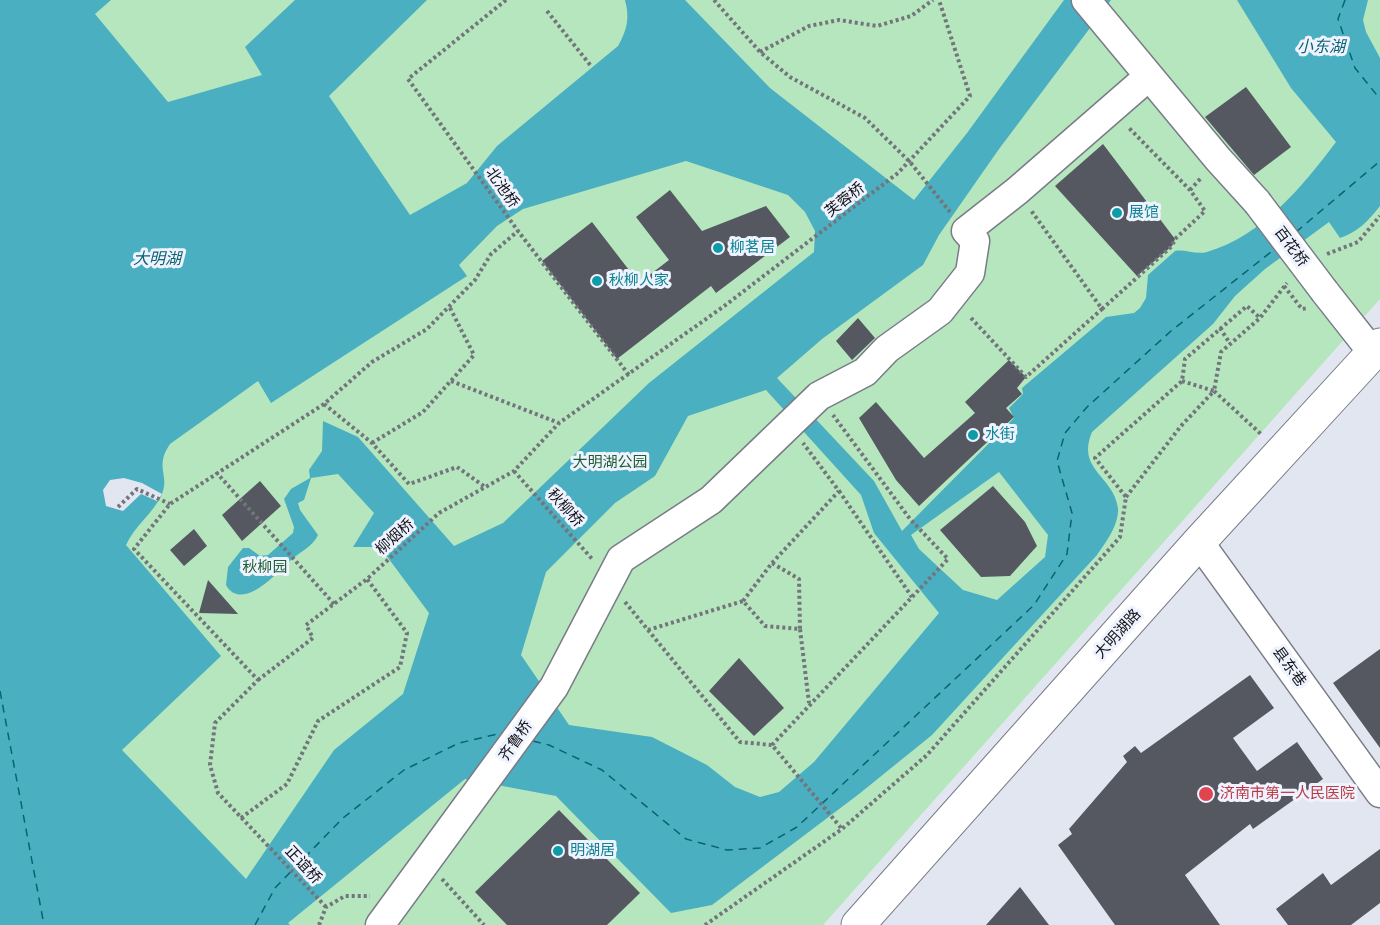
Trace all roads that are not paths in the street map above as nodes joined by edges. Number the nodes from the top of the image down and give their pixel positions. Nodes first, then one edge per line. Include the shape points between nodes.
1 (1086, 0) edge
2 (1148, 77) junction
3 (1378, 357) edge
4 (1206, 551) junction
5 (1380, 793) edge
6 (388, 916) edge
7 (858, 925) edge
8 (882, 925) edge

1 - 2 street, 百花桥
2 - 3 street, 百花桥, bridge via 1257,202
2 - 6 street, 齐鲁桥 via 1017,192 966,231 975,241 970,273 940,311 887,349 865,372 818,398 711,500 621,559 554,687
3 - 4 main road, 大明湖路
4 - 5 street, 县东巷
4 - 7 main road, 大明湖路
4 - 8 main road, 大明湖路

